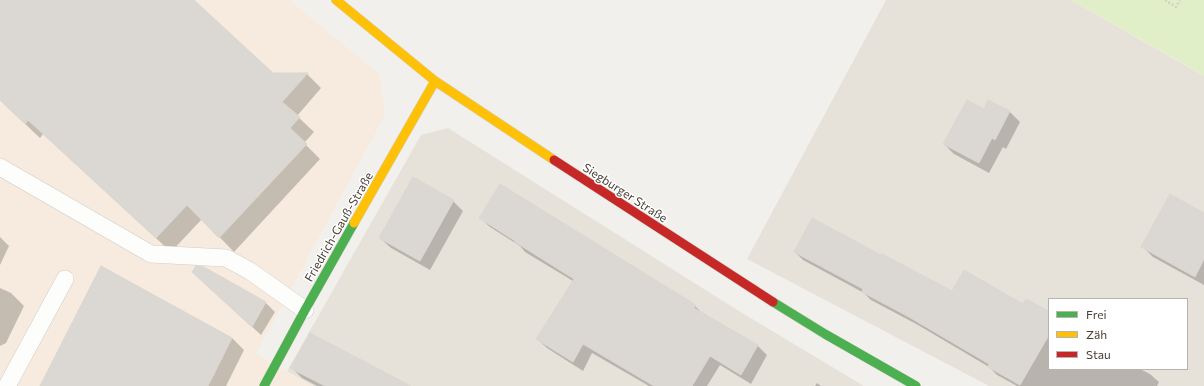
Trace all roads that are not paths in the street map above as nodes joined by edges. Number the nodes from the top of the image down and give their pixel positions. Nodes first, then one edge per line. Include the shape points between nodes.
1 (336, 0) edge
2 (435, 81) junction
3 (0, 167) edge
4 (65, 279) dead end
5 (306, 310) junction
6 (7, 386) edge
7 (264, 386) edge
8 (916, 386) edge

1 - 2 street, Siegburger Straße
2 - 5 street, Friedrich-Gauß-Straße
2 - 8 street, Siegburger Straße via 748,287
3 - 5 lane via 151,254 226,258
4 - 6 lane
5 - 7 street, Friedrich-Gauß-Straße

